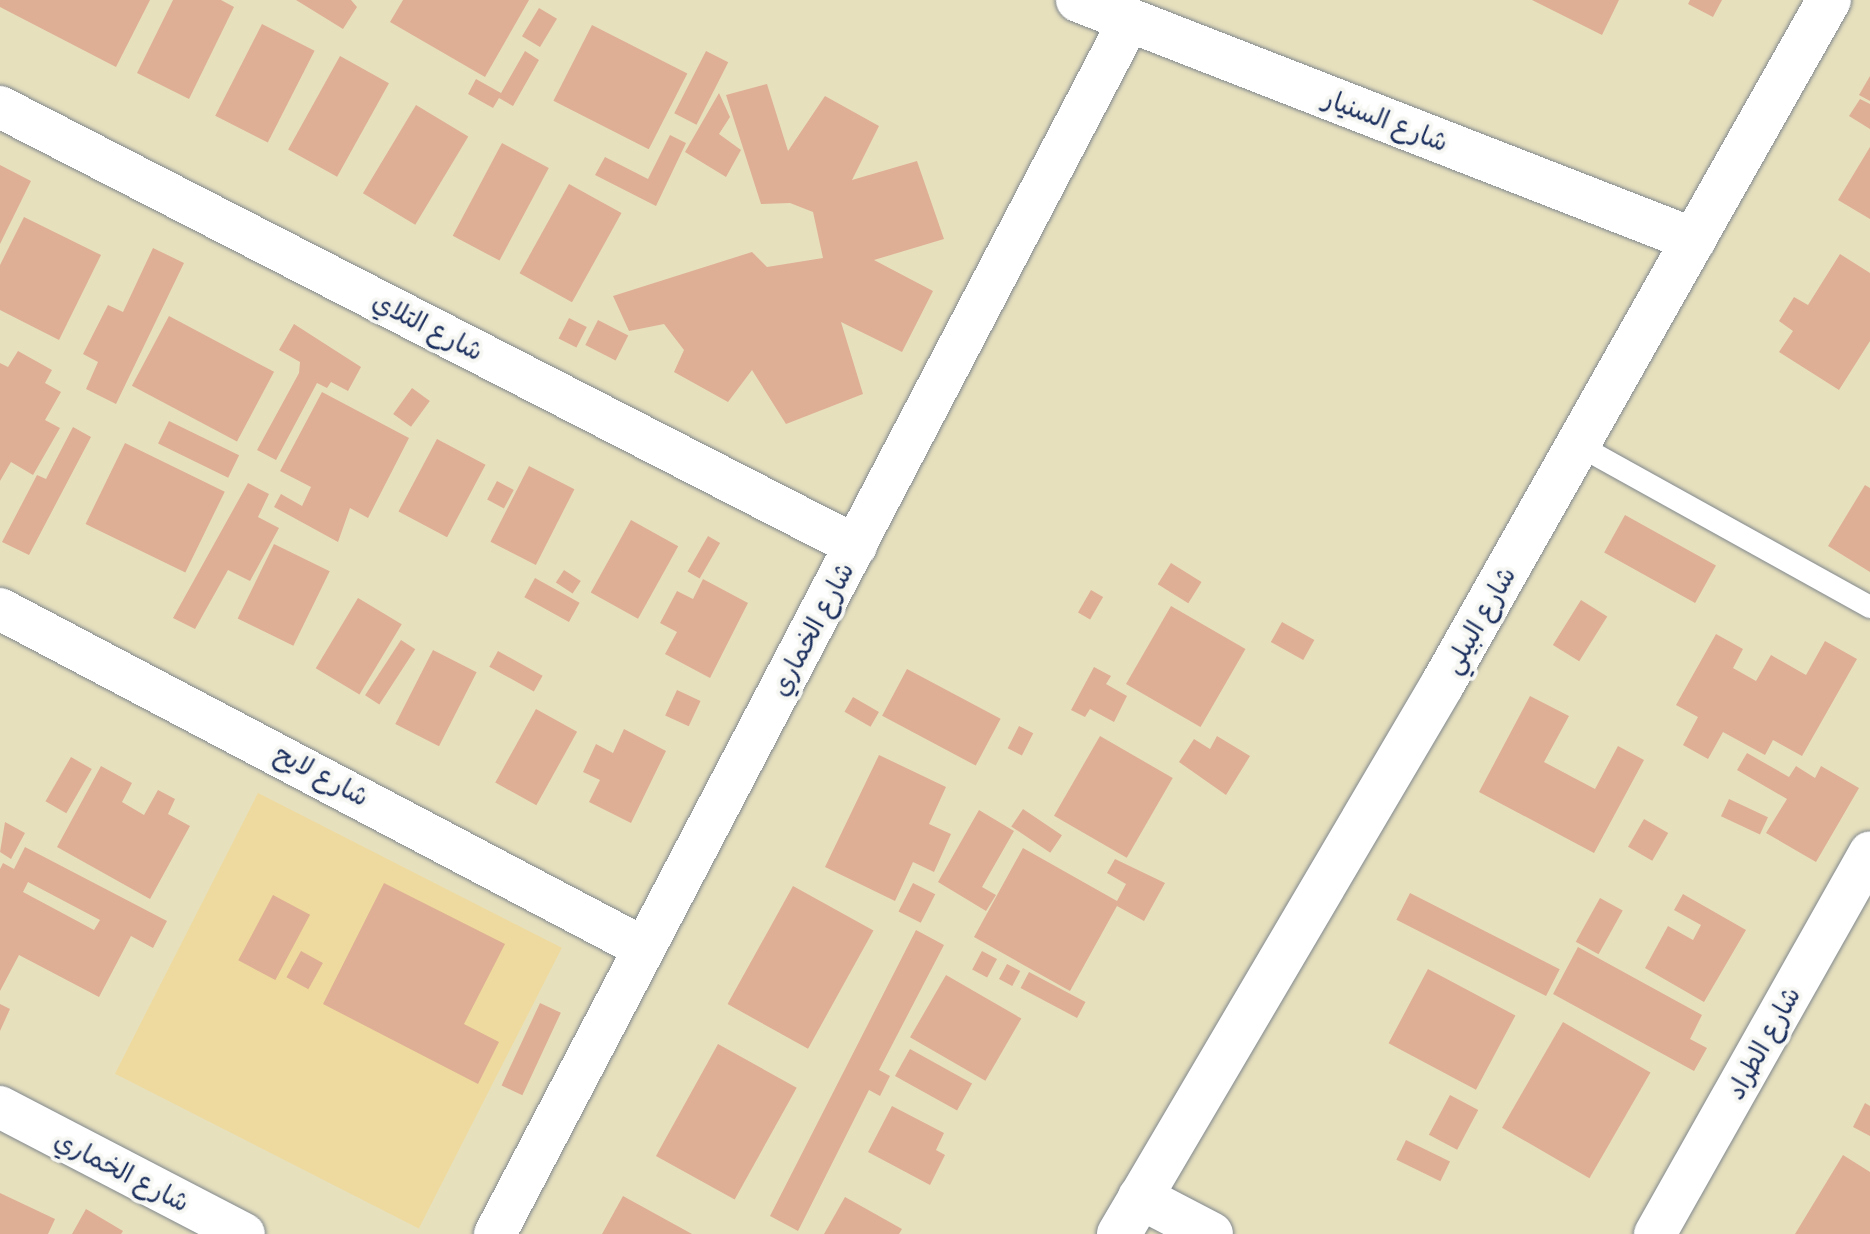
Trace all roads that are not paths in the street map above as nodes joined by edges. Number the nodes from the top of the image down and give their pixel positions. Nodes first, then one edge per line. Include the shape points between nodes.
1 (1078, 0) edge
2 (1829, 0) edge
3 (1128, 23) junction
4 (0, 107) edge
5 (1694, 240) junction
6 (1578, 445) junction
7 (856, 546) junction
8 (1870, 607) edge
9 (0, 609) edge
10 (1870, 852) edge
11 (642, 947) junction
12 (0, 1107) edge
13 (1140, 1197) junction
14 (244, 1234) edge
15 (495, 1234) edge
16 (1119, 1234) edge
17 (1211, 1234) edge
18 (1655, 1234) edge

1 - 3 street, شارع السنيار
2 - 5 street, شارع البيلي
3 - 5 street, شارع السنيار
3 - 7 street, شارع الخماري
4 - 7 street, شارع التلاي
5 - 6 street, شارع البيلي
6 - 8 lane
6 - 13 street, شارع البيلي
7 - 11 street, شارع الخماري
9 - 11 street, شارع لايح
10 - 18 street, شارع الطراد
11 - 15 street, شارع الخماري
12 - 14 street, شارع الخماري
13 - 16 street, شارع البيلي
13 - 17 street

